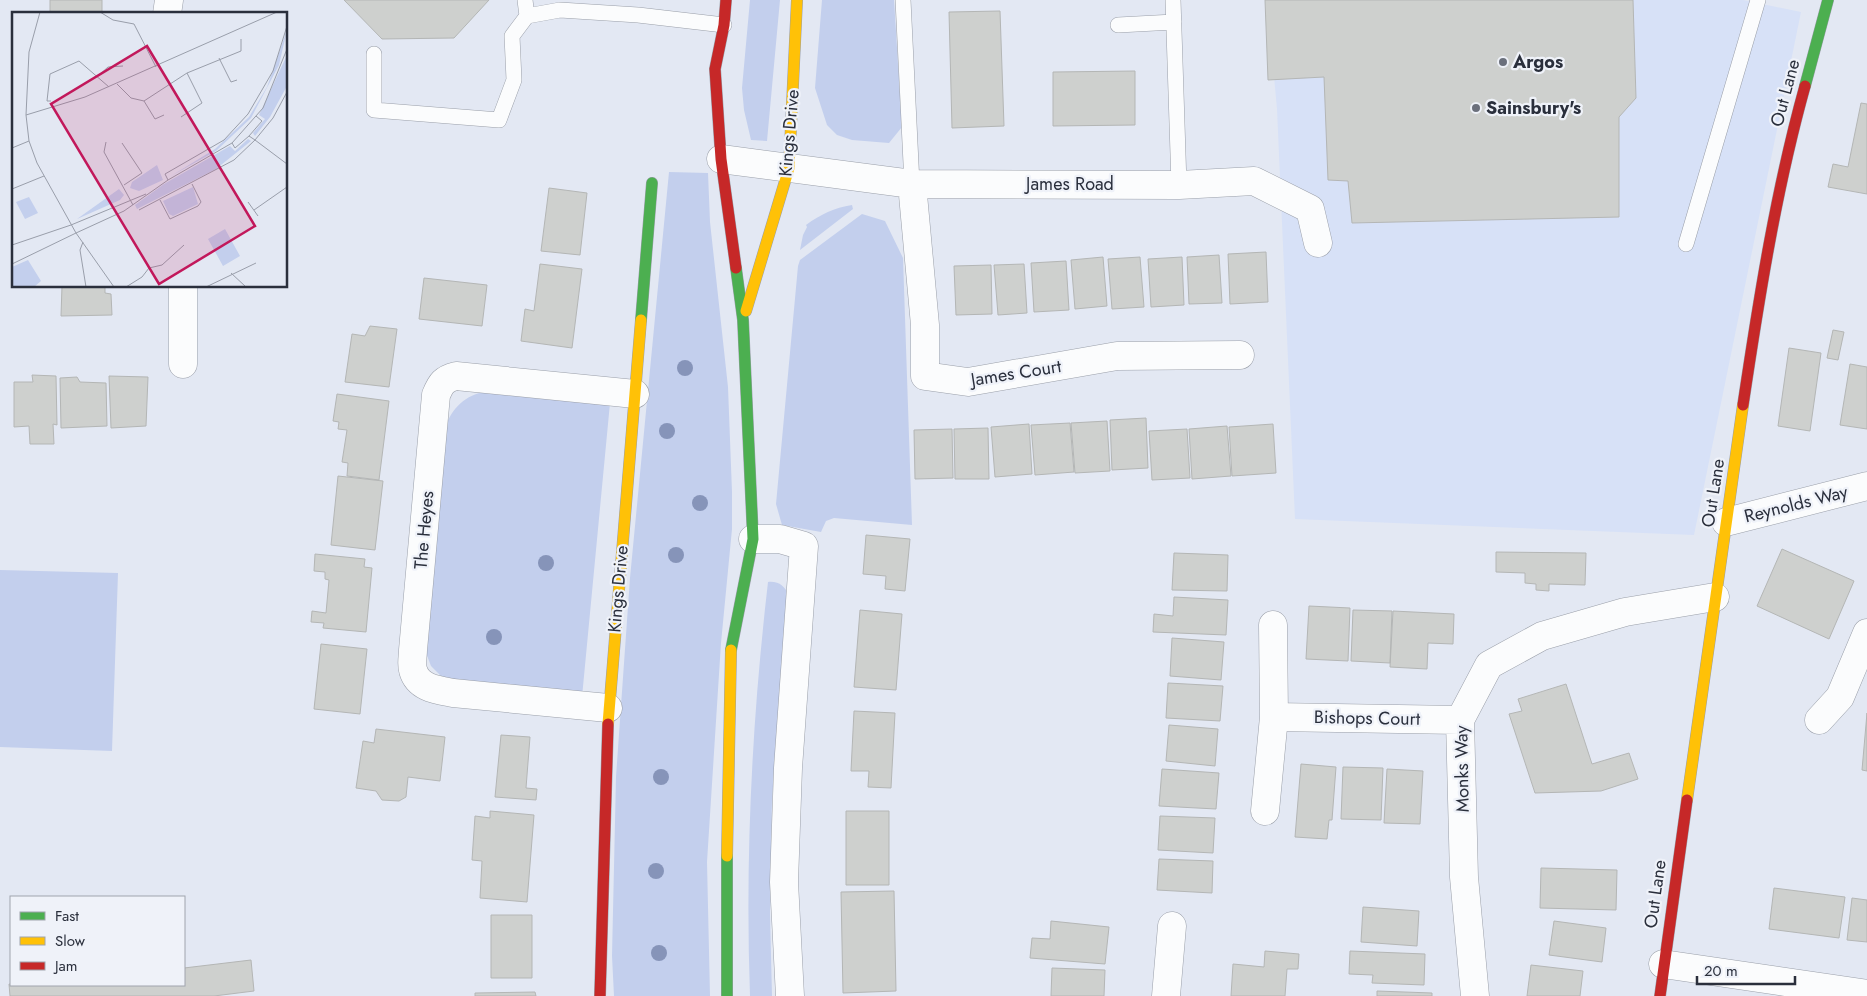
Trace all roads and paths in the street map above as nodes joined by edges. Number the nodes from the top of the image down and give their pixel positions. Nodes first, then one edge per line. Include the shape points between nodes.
1 (526, 0) edge
2 (726, 0) edge
3 (797, 0) edge
4 (903, 0) edge
5 (1173, 0) edge
6 (1758, 0) edge
7 (1828, 0) edge
8 (528, 16) junction
9 (1174, 22) junction
10 (724, 25) junction
11 (1118, 25) dead end
12 (374, 54) dead end
13 (721, 158) junction
14 (789, 168) junction
15 (652, 183) dead end
16 (912, 184) junction
17 (1179, 185) junction
18 (1318, 243) dead end
19 (1686, 244) dead end
20 (183, 288) edge
21 (743, 320) junction
22 (1240, 355) dead end
23 (183, 364) dead end
24 (635, 394) junction
25 (1866, 492) edge
26 (1726, 522) junction
27 (753, 539) junction
28 (1715, 597) junction
29 (1273, 625) dead end
30 (1867, 633) edge
31 (608, 708) junction
32 (1274, 717) junction
33 (1460, 720) junction
34 (1820, 720) dead end
35 (1265, 811) dead end
36 (1172, 926) dead end
37 (1663, 964) junction
38 (1867, 994) edge
39 (600, 996) edge
40 (726, 996) edge
41 (790, 996) edge
42 (1166, 996) edge
43 (1475, 996) edge
44 (1660, 996) edge

1 - 8 lane
2 - 10 street, Kings Drive
3 - 14 street, Kings Drive
4 - 16 lane
5 - 9 lane
6 - 19 lane
7 - 26 street, Out Lane via 1793,128 1761,286
8 - 10 lane via 560,10
8 - 12 lane via 512,36 514,80 499,120 374,110
9 - 11 lane
9 - 17 lane
10 - 13 street, Kings Drive via 715,69
13 - 14 street, James Road
13 - 21 street, Kings Drive
14 - 16 street, James Road
14 - 21 street, Kings Drive
15 - 24 street, Kings Drive
16 - 17 street, James Road
16 - 22 street, James Court via 925,325 925,376 968,382 1117,356
17 - 18 street, James Road via 1254,181 1310,209
20 - 23 street
21 - 27 street, Kings Drive
24 - 31 street, Kings Drive
24 - 31 street, The Heyes via 456,376 445,379 436,395 413,650 412,670 420,683 430,689
25 - 26 street, Reynolds Way
26 - 28 street, Out Lane
27 - 40 street, Kings Drive via 731,650
27 - 41 street via 780,539 804,546 788,768 784,882
28 - 33 street, Monks Way via 1625,612 1542,636 1489,665
28 - 37 street, Out Lane
29 - 32 street
30 - 34 street via 1840,697
31 - 39 street, Kings Drive
32 - 33 street, Bishops Court
32 - 35 street
33 - 43 street, Monks Way via 1464,876
36 - 42 street
37 - 38 street
37 - 44 street, Out Lane

